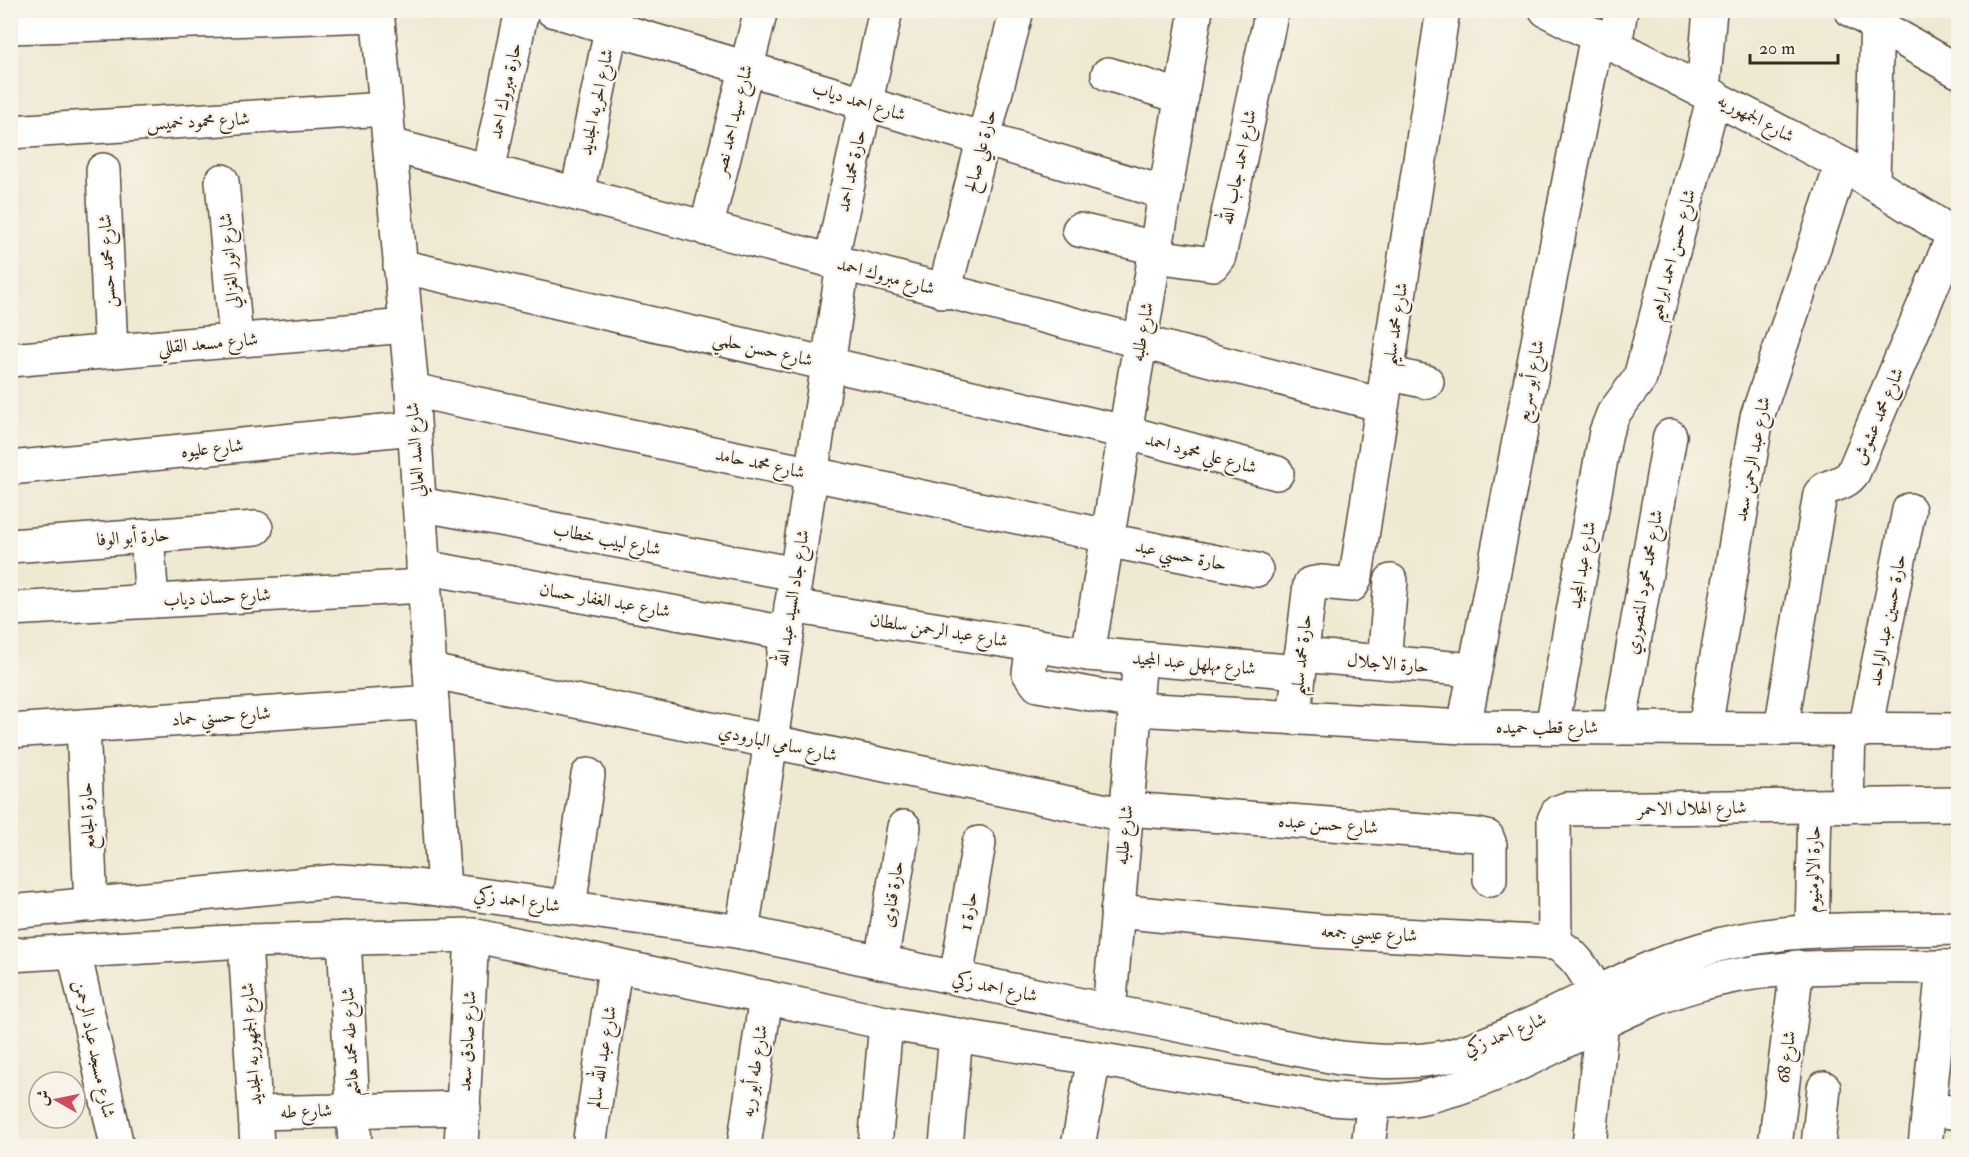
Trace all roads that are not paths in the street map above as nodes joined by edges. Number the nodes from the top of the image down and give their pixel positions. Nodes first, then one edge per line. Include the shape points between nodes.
1 (522, 10) edge
2 (552, 10) edge
3 (761, 10) edge
4 (886, 10) edge
5 (1017, 10) edge
6 (1196, 10) edge
7 (1272, 10) edge
8 (1443, 10) edge
9 (1546, 10) edge
10 (1621, 10) edge
11 (1710, 10) edge
12 (378, 13) edge
13 (1868, 15) edge
14 (613, 19) edge
15 (10, 27) edge
16 (1606, 40) junction
17 (746, 68) junction
18 (1959, 71) edge
19 (1108, 74) dead end
20 (1708, 94) junction
21 (1182, 97) junction
22 (866, 104) junction
23 (386, 109) junction
24 (10, 132) edge
25 (984, 139) junction
26 (390, 145) junction
27 (1842, 164) junction
28 (103, 170) dead end
29 (488, 171) junction
30 (222, 181) dead end
31 (1872, 183) junction
32 (1166, 193) junction
33 (577, 194) junction
34 (706, 229) junction
35 (1079, 230) dead end
36 (1956, 236) edge
37 (1156, 252) junction
38 (837, 263) junction
39 (400, 266) junction
40 (944, 292) junction
41 (406, 326) junction
42 (236, 340) junction
43 (1140, 344) junction
44 (111, 351) junction
45 (10, 360) edge
46 (828, 364) junction
47 (1387, 374) junction
48 (1428, 382) dead end
49 (412, 390) junction
50 (1382, 405) junction
51 (1619, 407) joint
52 (414, 429) junction
53 (1125, 432) junction
54 (1670, 436) dead end
55 (10, 468) edge
56 (1277, 473) dead end
57 (811, 474) junction
58 (419, 504) junction
59 (1909, 510) dead end
60 (256, 528) dead end
61 (147, 536) junction
62 (1107, 538) junction
63 (10, 546) edge
64 (1256, 570) dead end
65 (424, 577) junction
66 (1391, 581) dead end
67 (1307, 593) joint
68 (152, 601) junction
69 (791, 604) junction
70 (10, 609) edge
71 (1033, 645) junction
72 (1088, 654) junction
73 (1140, 658) junction
74 (1384, 662) junction
75 (1300, 664) junction
76 (1474, 670) junction
77 (431, 687) junction
78 (1136, 705) junction
79 (1294, 718) junction
80 (83, 726) junction
81 (1464, 727) junction
82 (1552, 727) junction
83 (1619, 728) junction
84 (1705, 728) junction
85 (1781, 729) junction
86 (1857, 730) junction
87 (1959, 730) edge
88 (10, 731) edge
89 (770, 741) junction
90 (588, 775) dead end
91 (1959, 804) edge
92 (1847, 806) junction
93 (1815, 807) junction
94 (1126, 812) junction
95 (904, 827) dead end
96 (979, 843) dead end
97 (1490, 880) dead end
98 (444, 890) junction
99 (91, 905) junction
100 (569, 907) junction
101 (1117, 911) junction
102 (10, 912) edge
103 (1959, 928) edge
104 (1812, 931) junction
105 (742, 932) junction
106 (472, 935) junction
107 (344, 938) junction
108 (245, 941) junction
109 (1555, 943) junction
110 (74, 951) junction
111 (10, 956) edge
112 (881, 962) junction
113 (615, 967) junction
114 (1797, 967) junction
115 (1951, 967) edge
116 (956, 978) junction
117 (766, 997) junction
118 (1109, 1011) junction
119 (1586, 1014) junction
120 (886, 1023) junction
121 (956, 1035) junction
122 (1094, 1058) junction
123 (1824, 1088) dead end
124 (1374, 1101) junction
125 (464, 1108) junction
126 (354, 1110) junction
127 (1944, 1111) edge
128 (256, 1113) junction
129 (117, 1146) edge
130 (257, 1146) edge
131 (355, 1146) edge
132 (461, 1146) edge
133 (589, 1146) edge
134 (744, 1146) edge
135 (875, 1146) edge
136 (946, 1146) edge
137 (1078, 1146) edge
138 (1368, 1146) edge
139 (1589, 1146) edge
140 (1775, 1146) edge
141 (1818, 1146) edge
142 (1925, 1146) edge

1 - 29 street, حارة مبروك احمد
2 - 14 street, شارع احمد دياب
3 - 17 street, شارع سيد احمد نصر
4 - 22 street, حارة محمد احمد
5 - 25 street, حارة علي صالح
6 - 21 street, شارع طلبه
7 - 37 street, شارع احمد جاب الله via 1219,256 1213,264 1202,264
8 - 47 street, شارع محمد سليم
9 - 16 street, شارع الجمهوريه
10 - 16 street, شارع أبو سريع
11 - 20 street, شارع حسن احمد ابراهيم
12 - 15 street
12 - 23 street, شارع السد العالي
13 - 18 street
13 - 31 street
14 - 17 street, شارع احمد دياب
14 - 33 street, شارع الحريه الجديد
16 - 20 street, شارع الجمهوريه
16 - 76 street, شارع أبو سريع
17 - 22 street, شارع احمد دياب
17 - 34 street, شارع سيد احمد نصر
19 - 21 street
20 - 27 street, شارع الجمهوريه
20 - 51 street, شارع حسن احمد ابراهيم via 1640,378
21 - 32 street, شارع طلبه
22 - 25 street, شارع احمد دياب
22 - 38 street, حارة محمد احمد
23 - 24 street, شارع محمود خميس
23 - 26 street, شارع السد العالي
25 - 32 street, شارع احمد دياب
25 - 40 street, حارة علي صالح
26 - 29 street, شارع مبروك احمد
26 - 39 street, شارع السد العالي
27 - 31 street, شارع الجمهوريه
27 - 84 street, شارع عبد الرحمن سعد via 1757,417
28 - 44 street, شارع محمد حسن
29 - 33 street, شارع مبروك احمد
30 - 42 street, شارع انور الغزالي
31 - 36 street, شارع الجمهوريه
32 - 37 street, شارع طلبه
33 - 34 street, شارع مبروك احمد
34 - 38 street, شارع مبروك احمد
35 - 37 street
36 - 85 street, شارع محمد عشوش via 1853,473 1842,484 1828,487 1820,494
37 - 43 street, شارع طلبه
38 - 40 street, شارع مبروك احمد
38 - 46 street, شارع جاد السيد عبد الله
39 - 41 street, شارع السد العالي
39 - 46 street, شارع حسن حلمي
40 - 43 street, شارع مبروك احمد
41 - 42 street, شارع مسعد القللي
41 - 49 street, شارع السد العالي
42 - 44 street, شارع مسعد القللي
43 - 50 street, شارع مبروك احمد
43 - 53 street, شارع طلبه
44 - 45 street, شارع مسعد القللي
46 - 53 street, شارع حسن حلمي
46 - 57 street, شارع جاد السيد عبد الله
47 - 48 street
47 - 50 street, شارع محمد سليم
49 - 52 street, شارع السد العالي
49 - 57 street, شارع محمد حامد
50 - 67 street, شارع محمد سليم via 1356,576 1352,585 1310,584
51 - 82 street, شارع عبد المجيد via 1606,432
52 - 55 street, شارع عليوه
52 - 58 street, شارع السد العالي
53 - 56 street, شارع علي محمود احمد
53 - 62 street, شارع طلبه
54 - 83 street, شارع محمد محمود المنصوري
57 - 62 street, شارع محمد حامد
57 - 69 street, شارع جاد السيد عبد الله
58 - 65 street, شارع السد العالي
58 - 69 street, شارع لبيب خطاب
59 - 86 street, حارة حسين عبد الواحد
60 - 61 street, حارة أبو الوفا
61 - 63 street, حارة أبو الوفا
61 - 68 street
62 - 64 street, حارة حسبي عبد
62 - 72 street, شارع طلبه
65 - 68 street, شارع حسان دياب
65 - 69 street, شارع عبد الغفار حسان
65 - 77 street, شارع السد العالي
66 - 74 street
67 - 75 street, حارة محمد سليم
68 - 70 street, شارع حسان دياب
69 - 71 street, شارع عبد الرحمن سلطان
69 - 89 street, شارع جاد السيد عبد الله
71 - 72 street, شارع عبد الرحمن سلطان
71 - 78 street, شارع قطب حميده via 1029,673 1038,685
72 - 73 street, شارع مهلهل عبد المجيد
73 - 75 street, شارع مهلهل عبد المجيد
73 - 78 street, شارع طلبه
74 - 75 street, حارة الاجلال
74 - 76 street, حارة الاجلال
75 - 79 street, حارة محمد سليم
76 - 81 street, شارع أبو سريع
77 - 80 street, شارع حسني حماد
77 - 89 street, شارع سامي البارودي
77 - 98 street, شارع السد العالي
78 - 79 street, شارع قطب حميده
78 - 94 street, شارع طلبه
79 - 81 street, شارع قطب حميده
80 - 88 street, شارع حسني حماد
80 - 99 street, حارة الجامع
81 - 82 street, شارع قطب حميده
82 - 83 street, شارع قطب حميده
83 - 84 street, شارع قطب حميده
84 - 85 street, شارع قطب حميده
85 - 86 street, شارع قطب حميده
86 - 87 street, شارع قطب حميده
86 - 92 street, حارة حسين عبد الواحد
89 - 94 street, شارع سامي البارودي
89 - 105 street, شارع جاد السيد عبد الله
90 - 100 street
91 - 92 street, شارع الهلال الاحمر
92 - 93 street, شارع الهلال الاحمر
93 - 104 street, حارة الالومنيوم
93 - 109 street, شارع الهلال الاحمر via 1558,812 1554,820
94 - 97 street, شارع حسن عبده via 1478,835 1487,837 1490,845
94 - 101 street, شارع طلبه
95 - 112 street, حارة قناوى
96 - 116 street, حارة 1
98 - 99 street, شارع احمد زكي via 339,881
98 - 100 street, شارع احمد زكي
99 - 102 street, شارع احمد زكي
100 - 105 street, شارع احمد زكي
101 - 109 street, شارع عيسي جمعه via 1322,931
101 - 118 street, شارع طلبه
103 - 104 street, شارع احمد زكي
104 - 119 street, شارع احمد زكي via 1756,937 1701,950 1647,969
105 - 112 street, شارع احمد زكي
106 - 107 street, شارع احمد زكي
106 - 113 street, شارع احمد زكي
106 - 125 street, شارع صادق سعد
107 - 108 street, شارع احمد زكي
107 - 126 street, شارع طه محمد هاشم
108 - 110 street, شارع احمد زكي
108 - 128 street, شارع الجمهوريه الجديد
109 - 119 street via 1570,951 1580,964
110 - 111 street, شارع احمد زكي
110 - 129 street, شارع مسجد عباد الرحمن
112 - 116 street, شارع احمد زكي
113 - 117 street, شارع احمد زكي
113 - 133 street, شارع عبد الله سالم
114 - 115 street, شارع احمد زكي
114 - 119 street, شارع احمد زكي via 1746,973
114 - 140 street, شارع 68
115 - 127 street
116 - 118 street, شارع احمد زكي
117 - 120 street, شارع احمد زكي
117 - 134 street, شارع طه أبو ريه
118 - 119 street, شارع احمد زكي via 1376,1062 1449,1056
119 - 124 street, شارع احمد زكي via 1508,1068 1418,1098
119 - 139 street
120 - 121 street, شارع احمد زكي
120 - 135 street
121 - 122 street, شارع احمد زكي
121 - 136 street
122 - 124 street, شارع احمد زكي via 1332,1099
122 - 137 street
123 - 141 street
124 - 138 street
125 - 126 street, شارع طه
125 - 132 street, شارع صادق سعد
126 - 128 street, شارع طه
126 - 131 street, شارع طه محمد هاشم
127 - 142 street
128 - 130 street, شارع الجمهوريه الجديد

